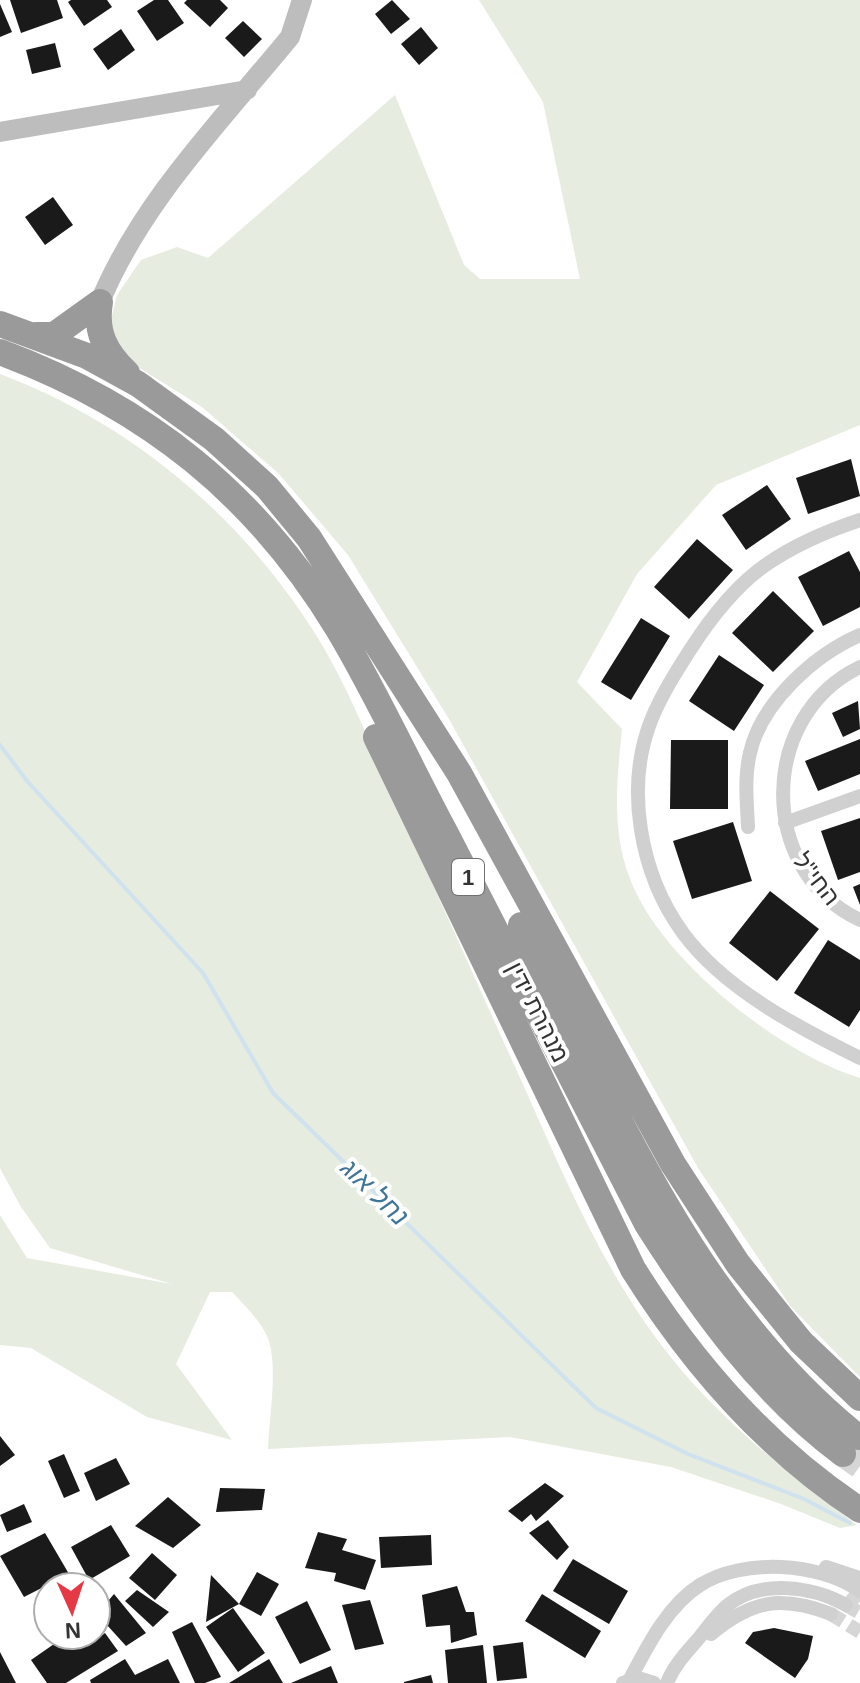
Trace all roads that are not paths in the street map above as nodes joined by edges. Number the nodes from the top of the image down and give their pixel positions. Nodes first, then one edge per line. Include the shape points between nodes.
1 (302, 0) edge
2 (247, 90) junction
3 (0, 132) edge
4 (100, 302) junction
5 (0, 324) edge
6 (36, 335) junction
7 (0, 352) edge
8 (138, 384) junction
9 (860, 520) edge
10 (274, 539) junction
11 (860, 635) edge
12 (380, 651) junction
13 (860, 667) edge
14 (860, 796) edge
15 (785, 823) junction
16 (748, 827) dead end
17 (860, 920) edge
18 (860, 1058) edge
19 (860, 1398) edge
20 (860, 1510) edge
21 (783, 1569) junction
22 (860, 1578) tunnel mouth
23 (851, 1597) edge
24 (831, 1614) tunnel mouth
25 (680, 1660) junction
26 (627, 1681) edge
27 (654, 1683) edge
28 (667, 1683) edge

1 - 2 street via 290,37
2 - 3 street
2 - 4 street via 139,226 116,261
4 - 6 highway via 54,335
4 - 8 highway via 96,322 102,341
5 - 6 highway, 1
6 - 8 highway, 1
7 - 10 highway, 1 via 81,386 160,432 228,490
8 - 12 highway, 1 via 214,439 267,487 309,538
9 - 18 street via 808,540 764,566 703,630 651,720 638,804 648,863 683,934 758,999
10 - 12 highway, מנהרת ידין / 1 via 338,629 647,1224 697,1303 790,1412 851,1445 755,1339 675,1222
10 - 20 highway via 312,600 633,1269 680,1337 766,1437 799,1468
11 - 16 street via 796,680 758,731 746,784
12 - 19 highway via 459,773 673,1164 738,1264 801,1342
13 - 15 street, החי"ל via 827,690 799,723 783,768
14 - 15 street
15 - 17 street, החי"ל via 794,851 816,886 843,912
21 - 22 street via 818,1565
21 - 23 street via 824,1575
21 - 26 street via 730,1573 699,1585 660,1627
23 - 25 street via 812,1581 757,1585 728,1605
24 - 25 street via 793,1603 745,1609
25 - 28 street
26 - 27 street

